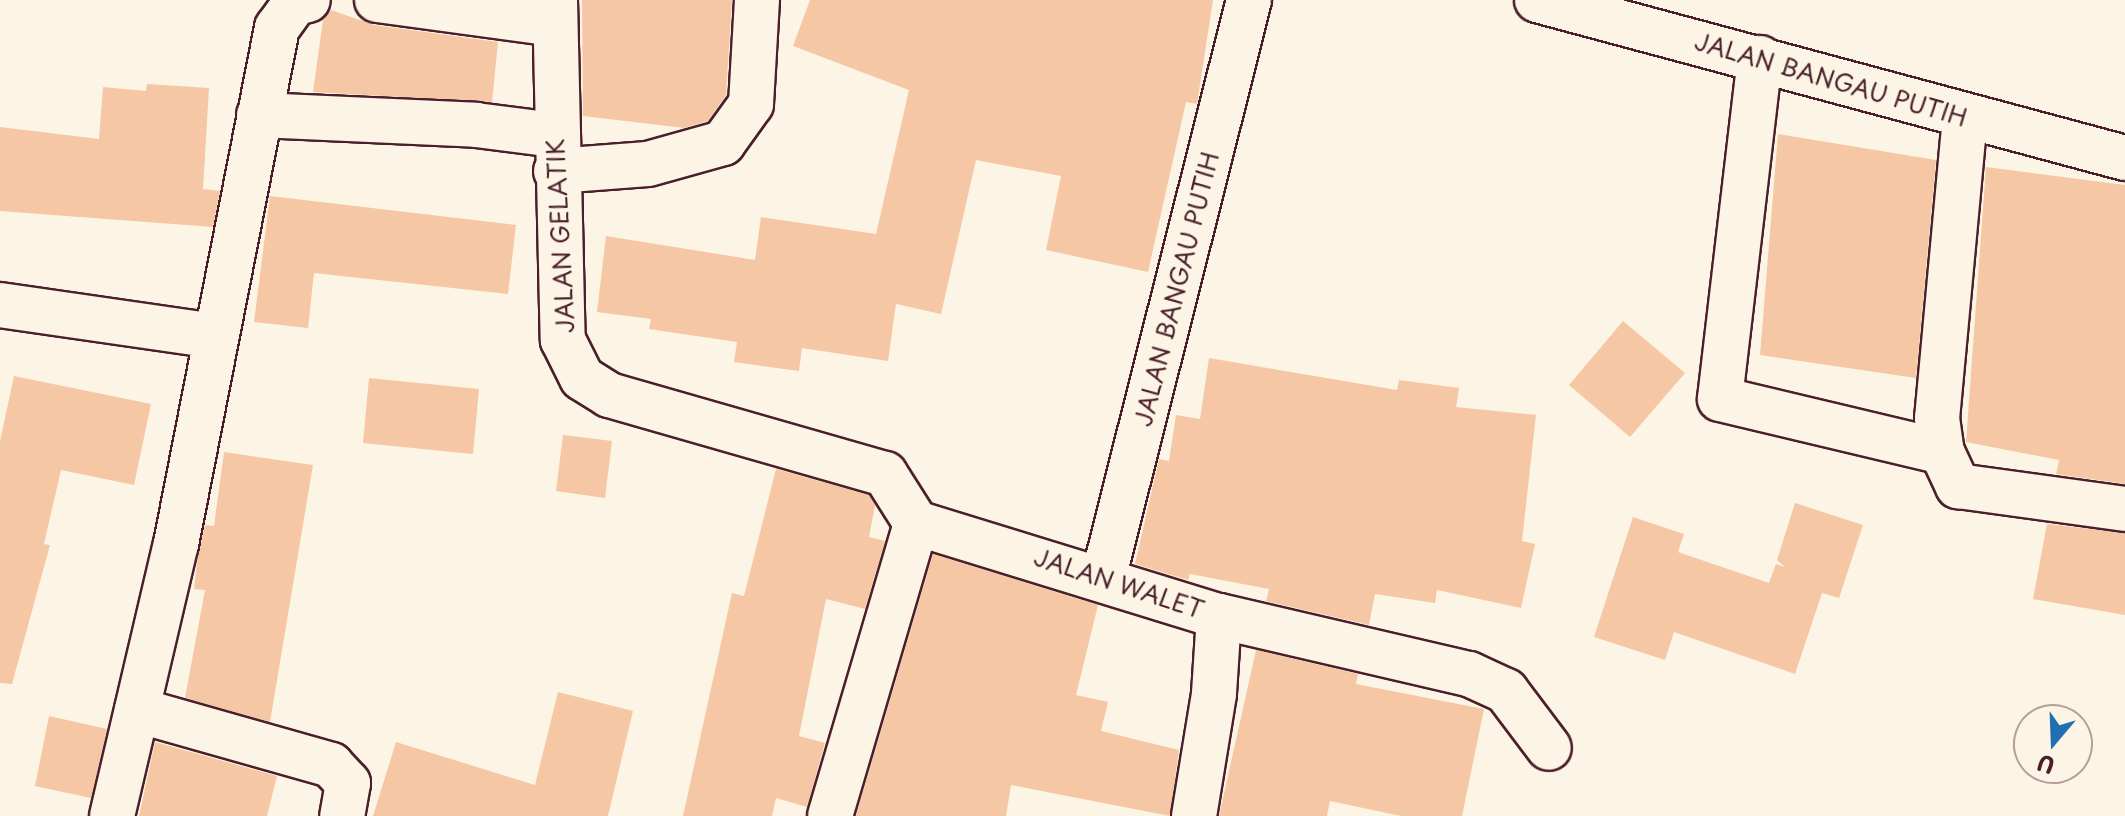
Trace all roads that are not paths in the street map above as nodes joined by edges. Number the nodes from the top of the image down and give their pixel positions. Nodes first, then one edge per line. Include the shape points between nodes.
1 (308, 0) edge
2 (377, 0) edge
3 (757, 0) edge
4 (1249, 0) edge
5 (1537, 0) edge
6 (1586, 4) edge
7 (554, 12) edge
8 (1760, 58) junction
9 (259, 115) junction
10 (1965, 117) junction
11 (555, 153) junction
12 (2125, 158) edge
13 (0, 305) edge
14 (214, 336) junction
15 (1942, 452) junction
16 (2125, 509) edge
17 (916, 523) junction
18 (1103, 579) junction
19 (1219, 616) junction
20 (137, 710) junction
21 (1549, 748) dead end
22 (112, 816) edge
23 (342, 816) edge
24 (830, 816) edge
25 (1194, 816) edge

1 - 9 street via 295,3 277,28
2 - 7 street
3 - 11 street via 751,104 723,143 648,164
4 - 18 street, JALAN BANGAU PUTIH
5 - 6 street, JALAN BANGAU PUTIH
6 - 8 street, JALAN BANGAU PUTIH
7 - 11 street, JALAN GELATIK
8 - 10 street, JALAN BANGAU PUTIH
8 - 15 street via 1720,399
9 - 11 street via 476,125
9 - 14 street
10 - 12 street, JALAN BANGAU PUTIH
10 - 15 street via 1937,418
11 - 17 street, JALAN GELATIK via 563,340 582,378 609,395 885,474
13 - 14 street
14 - 20 street via 176,544
15 - 16 street via 1958,486
17 - 18 street, JALAN WALET
17 - 24 street
18 - 19 street, JALAN WALET
19 - 21 street via 1469,674 1506,691
19 - 25 street, JALAN WALET via 1214,694
20 - 22 street
20 - 23 street via 331,765 348,783

